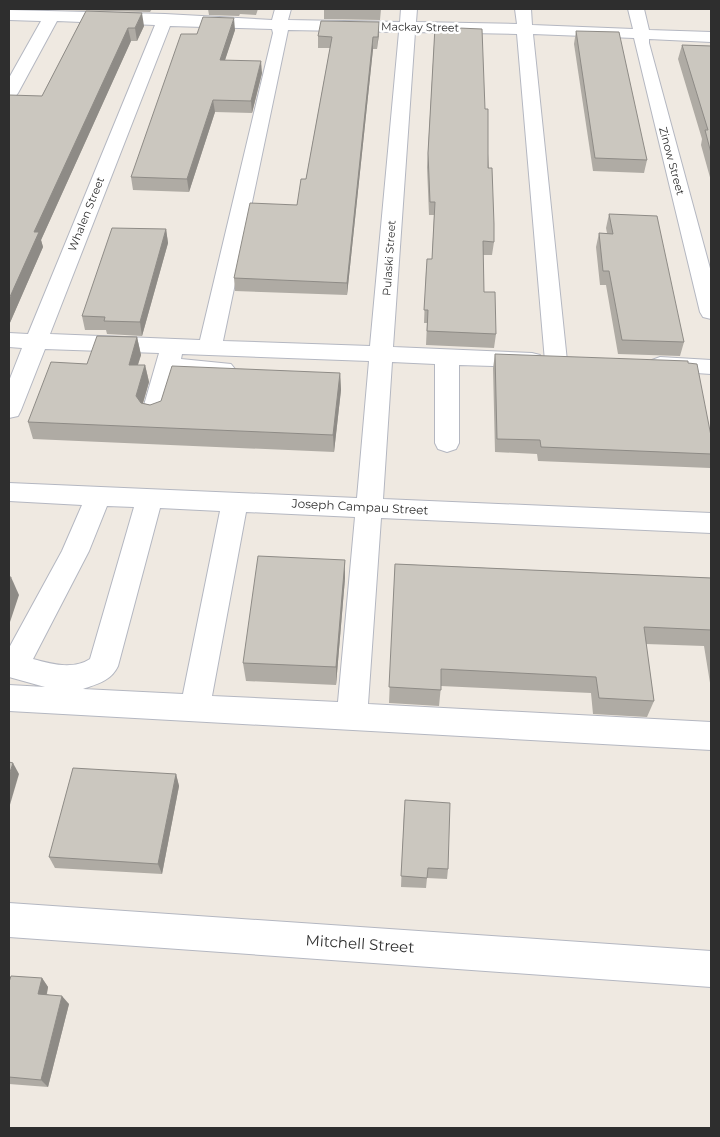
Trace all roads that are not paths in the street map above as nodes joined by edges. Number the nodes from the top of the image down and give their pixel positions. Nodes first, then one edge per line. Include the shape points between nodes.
1 (523, 9) edge
2 (636, 9) edge
3 (30, 12) edge
4 (9, 15) edge
5 (52, 16) junction
6 (161, 16) edge
7 (281, 17) edge
8 (408, 17) edge
9 (525, 29) junction
10 (642, 35) junction
11 (711, 37) edge
12 (9, 93) edge
13 (711, 312) edge
14 (9, 340) edge
15 (35, 341) junction
16 (210, 347) junction
17 (316, 352) junction
18 (382, 355) junction
19 (170, 356) junction
20 (447, 357) junction
21 (641, 364) edge
22 (711, 367) edge
23 (9, 410) edge
24 (154, 412) edge
25 (448, 443) dead end
26 (9, 492) edge
27 (99, 495) junction
28 (150, 497) junction
29 (234, 501) junction
30 (370, 507) junction
31 (711, 523) edge
32 (65, 689) junction
33 (9, 698) edge
34 (195, 708) junction
35 (352, 717) junction
36 (711, 736) edge
37 (9, 920) edge
38 (711, 969) edge

1 - 9 street
2 - 10 street, Zinow Street
3 - 4 street, Mackay Street
3 - 5 street, Mackay Street
5 - 6 street, Mackay Street
5 - 12 street
6 - 7 street, Mackay Street
6 - 15 street, Whalen Street
7 - 8 street, Mackay Street
7 - 16 street via 281,33
8 - 9 street, Mackay Street
8 - 18 street, Pulaski Street
9 - 10 street, Mackay Street
9 - 20 street via 565,362
10 - 11 street, Mackay Street
10 - 13 street, Zinow Street via 641,43
14 - 15 street
15 - 19 street
15 - 23 street, Whalen Street
16 - 17 street
16 - 19 street
17 - 18 street
17 - 19 street via 313,373
18 - 20 street
18 - 30 street, Pulaski Street
19 - 24 street
20 - 25 street
21 - 22 street
26 - 27 street, Joseph Campau Street
27 - 28 street, Joseph Campau Street
27 - 32 street via 75,551 14,666 54,678
28 - 29 street, Joseph Campau Street
28 - 32 street via 103,666
29 - 30 street, Joseph Campau Street
29 - 34 street
30 - 31 street, Joseph Campau Street
30 - 35 street, Pulaski Street
32 - 33 street
32 - 34 street
34 - 35 street
35 - 36 street
37 - 38 street, Mitchell Street

